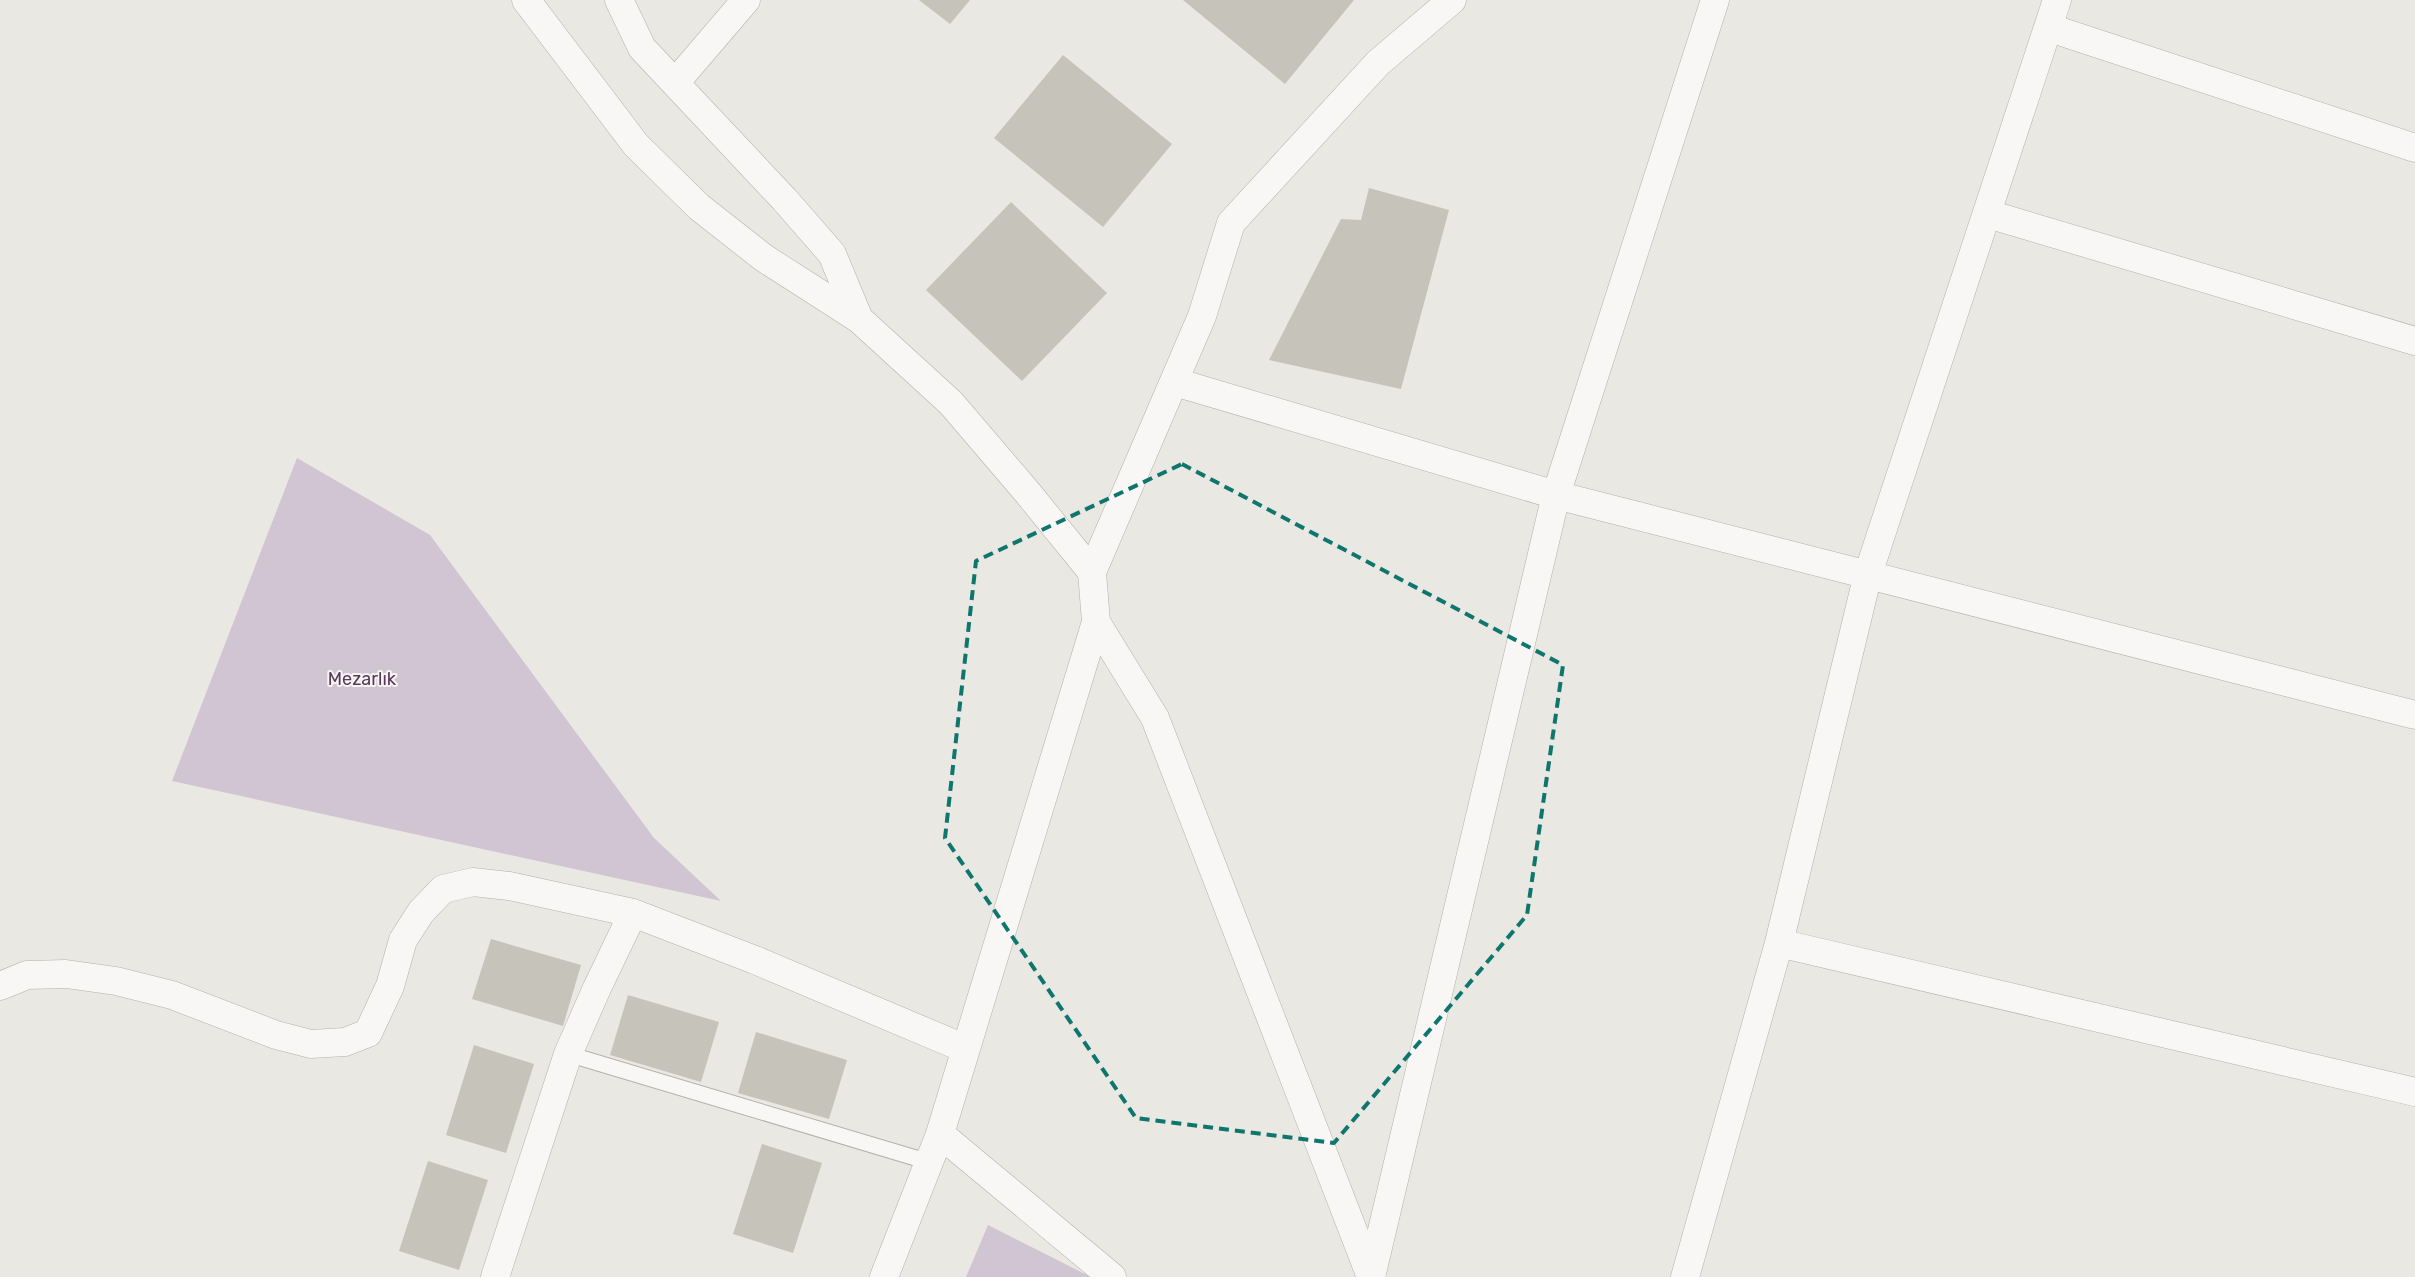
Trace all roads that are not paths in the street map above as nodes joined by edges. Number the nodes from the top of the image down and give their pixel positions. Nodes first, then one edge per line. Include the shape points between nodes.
1 (526, 0) edge
2 (619, 0) edge
3 (746, 0) edge
4 (1452, 0) edge
5 (1715, 0) edge
6 (2057, 0) edge
7 (2050, 28) junction
8 (675, 83) junction
9 (2415, 148) edge
10 (1988, 214) junction
11 (859, 319) junction
12 (2415, 341) edge
13 (1175, 382) junction
14 (1556, 495) junction
15 (1092, 572) junction
16 (1868, 574) junction
17 (1096, 622) junction
18 (2415, 715) edge
19 (633, 913) junction
20 (1779, 943) junction
21 (0, 986) edge
22 (966, 1050) junction
23 (568, 1054) junction
24 (2415, 1092) edge
25 (940, 1134) junction
26 (929, 1162) junction
27 (496, 1277) edge
28 (884, 1277) edge
29 (1112, 1277) edge
30 (1371, 1277) edge
31 (1685, 1277) edge

1 - 11 street via 636,146 699,208 764,258
2 - 8 street via 642,48
3 - 8 street
4 - 13 street via 1378,63 1230,223 1202,316
5 - 14 street
6 - 7 street
7 - 9 street
7 - 10 street
8 - 11 street via 832,254
10 - 12 street
10 - 16 street
11 - 15 street via 951,403
13 - 14 street
13 - 15 street
14 - 16 street
14 - 30 street
15 - 17 street
16 - 18 street
16 - 20 street
17 - 22 street
17 - 30 street via 1155,718
19 - 21 street via 509,886 473,882 443,889 421,912 403,940 390,986 368,1033 345,1042 311,1044 276,1035 172,995 116,981 66,974 38,974
19 - 22 street via 755,960
19 - 23 street
20 - 24 street
20 - 31 street
22 - 25 street
23 - 26 lane
23 - 27 street
25 - 26 street
25 - 29 street
26 - 28 street

